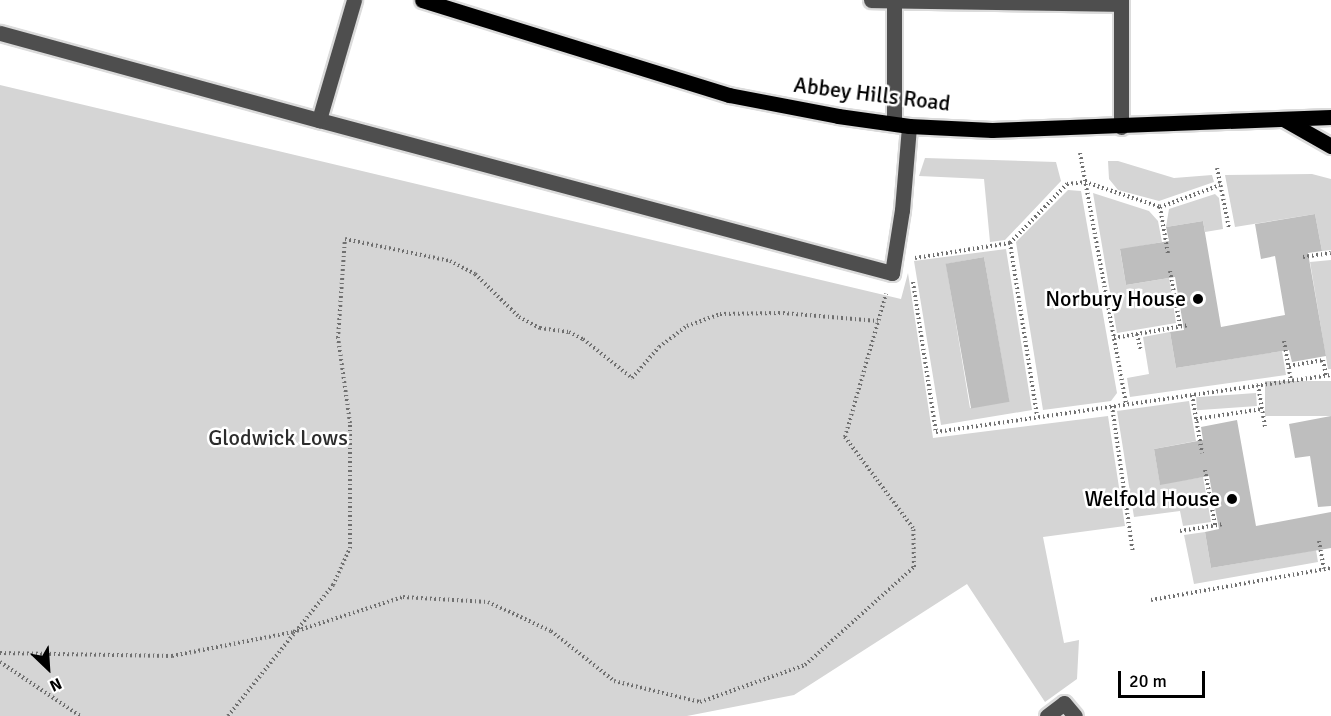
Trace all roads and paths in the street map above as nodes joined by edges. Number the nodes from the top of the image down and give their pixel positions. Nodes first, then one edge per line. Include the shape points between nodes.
1 (354, 0) edge
2 (422, 0) edge
3 (871, 0) edge
4 (894, 1) edge
5 (1023, 2) edge
6 (1120, 2) edge
7 (0, 33) edge
8 (1331, 117) edge
9 (319, 120) junction
10 (1285, 120) junction
11 (901, 124) junction
12 (1121, 127) junction
13 (1331, 146) edge
14 (1080, 153) dead end
15 (1217, 168) dead end
16 (1085, 182) junction
17 (1220, 185) junction
18 (1160, 207) junction
19 (1229, 228) dead end
20 (1010, 243) junction
21 (1331, 253) edge
22 (1167, 254) dead end
23 (1303, 257) dead end
24 (910, 258) dead end
25 (911, 270) dead end
26 (1170, 271) dead end
27 (892, 273) junction
28 (879, 321) junction
29 (1189, 325) dead end
30 (1180, 326) junction
31 (1137, 334) junction
32 (1114, 338) junction
33 (1284, 341) dead end
34 (1140, 351) dead end
35 (1289, 366) junction
36 (1328, 375) edge
37 (1291, 381) junction
38 (1258, 385) junction
39 (1192, 394) junction
40 (1126, 404) junction
41 (1112, 406) junction
42 (1262, 409) junction
43 (1037, 416) junction
44 (1196, 419) junction
45 (1265, 428) dead end
46 (1202, 453) dead end
47 (1205, 470) dead end
48 (1223, 524) dead end
49 (1215, 525) junction
50 (1180, 531) dead end
51 (1319, 541) dead end
52 (1133, 553) dead end
53 (1331, 568) edge
54 (1324, 569) junction
55 (1151, 600) dead end
56 (293, 632) junction
57 (0, 653) edge
58 (0, 662) edge
59 (80, 716) edge
60 (228, 716) edge
61 (1047, 716) edge
62 (1075, 716) edge

1 - 9 street
2 - 11 main road, Abbey Hills Road via 729,95
3 - 4 street
4 - 5 street
4 - 11 street
5 - 6 street
6 - 12 street
7 - 9 street
8 - 10 main road, Abbey Hills Road
9 - 27 street
10 - 12 main road, Abbey Hills Road
10 - 13 main road
11 - 12 main road, Abbey Hills Road via 992,130
11 - 27 street via 902,210
14 - 16 path
15 - 17 path
16 - 18 path
16 - 20 path via 1067,184
16 - 32 path
17 - 18 path
17 - 19 path
18 - 22 path
20 - 24 path
20 - 43 path
21 - 23 path
25 - 43 path via 936,432
26 - 30 path
27 - 28 path
28 - 56 path via 845,437 913,528 914,567 805,665 700,702 614,681 551,631 488,602 403,597
28 - 56 path via 783,313 720,314 687,326 659,347 632,378 583,339 569,332 540,328 519,317 475,274 450,261 345,239 338,338 350,423 350,548 333,585
29 - 30 path
30 - 31 path
31 - 32 path
31 - 34 path
32 - 40 path
33 - 35 path
35 - 36 path via 1323,360
35 - 37 path
36 - 37 path
37 - 38 path
38 - 39 path
38 - 42 path
39 - 40 path
39 - 44 path
40 - 41 path
41 - 43 path
41 - 52 path
42 - 44 path
42 - 45 path
44 - 46 path
47 - 49 path
48 - 49 path
49 - 50 path
51 - 54 path
53 - 54 path
54 - 55 path
56 - 57 path via 172,656
56 - 60 path
58 - 59 path
61 - 62 street via 1065,703

